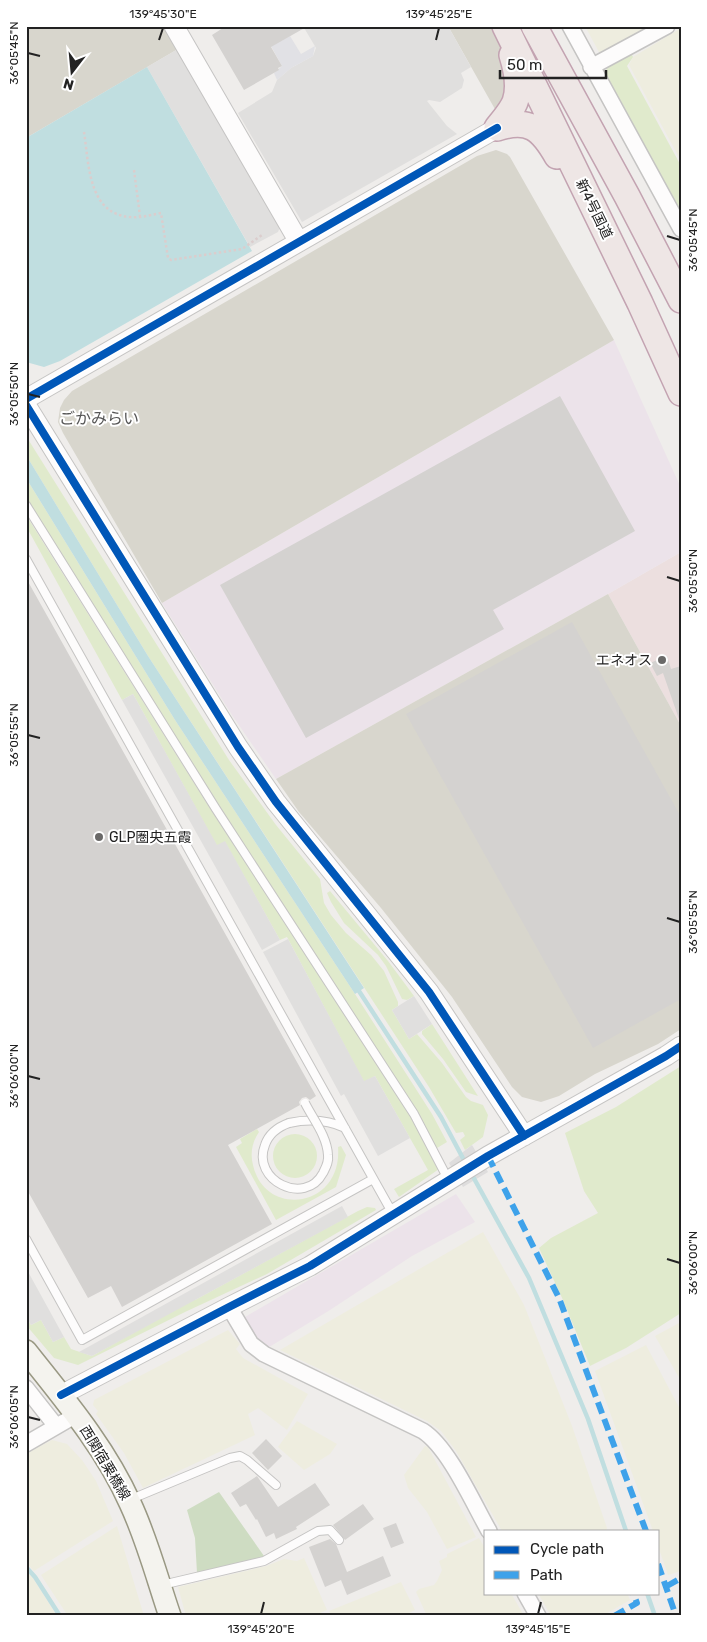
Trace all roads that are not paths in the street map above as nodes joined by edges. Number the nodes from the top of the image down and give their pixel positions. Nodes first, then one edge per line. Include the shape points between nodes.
1 (174, 26) edge
2 (504, 26) edge
3 (534, 26) edge
4 (552, 26) edge
5 (570, 26) edge
6 (666, 26) edge
7 (592, 67) junction
8 (497, 128) junction
9 (627, 196) junction
10 (681, 229) edge
11 (299, 242) junction
12 (615, 252) junction
13 (681, 300) edge
14 (681, 394) edge
15 (26, 398) edge
16 (26, 405) edge
17 (26, 505) edge
18 (26, 559) edge
19 (681, 1046) edge
20 (304, 1103) dead end
21 (345, 1128) junction
22 (524, 1136) junction
23 (373, 1179) junction
24 (449, 1181) junction
25 (394, 1215) junction
26 (26, 1239) edge
27 (229, 1306) junction
28 (26, 1352) edge
29 (26, 1388) edge
30 (61, 1395) junction
31 (76, 1415) junction
32 (56, 1426) junction
33 (26, 1444) edge
34 (276, 1486) dead end
35 (128, 1500) junction
36 (489, 1530) edge
37 (339, 1540) dead end
38 (160, 1585) junction
39 (526, 1594) edge
40 (170, 1616) edge
41 (538, 1616) edge

1 - 11 street
2 - 8 highway via 516,68 516,101
2 - 12 highway, 新4号国道
3 - 9 highway
4 - 9 highway via 617,157
5 - 7 street
6 - 7 street
7 - 10 street
8 - 11 street
8 - 12 highway via 514,123 537,130 547,139
9 - 13 highway
11 - 15 street
12 - 14 highway, 新4号国道
16 - 22 street via 238,747 276,802 429,992
17 - 24 lane via 221,818 414,1114
18 - 21 lane
19 - 22 street
20 - 21 lane, bridge via 325,1140 329,1156 327,1166 311,1186 300,1189 289,1188 273,1180 267,1173 262,1156 266,1140 277,1128 305,1120 322,1121
21 - 23 lane
22 - 24 street
23 - 25 lane
23 - 26 lane via 82,1340
24 - 25 street
25 - 27 street via 310,1266
27 - 30 street
27 - 36 street via 251,1344 264,1354 432,1437 443,1450
28 - 30 main road, 西関宿栗橋線
29 - 32 street
30 - 31 main road, 西関宿栗橋線
31 - 32 street
31 - 35 main road, 西関宿栗橋線 via 114,1471
32 - 33 street
34 - 35 lane via 240,1456
35 - 38 main road, 西関宿栗橋線
37 - 38 lane via 330,1530 318,1532 264,1561
38 - 40 main road, 西関宿栗橋線
39 - 41 street

